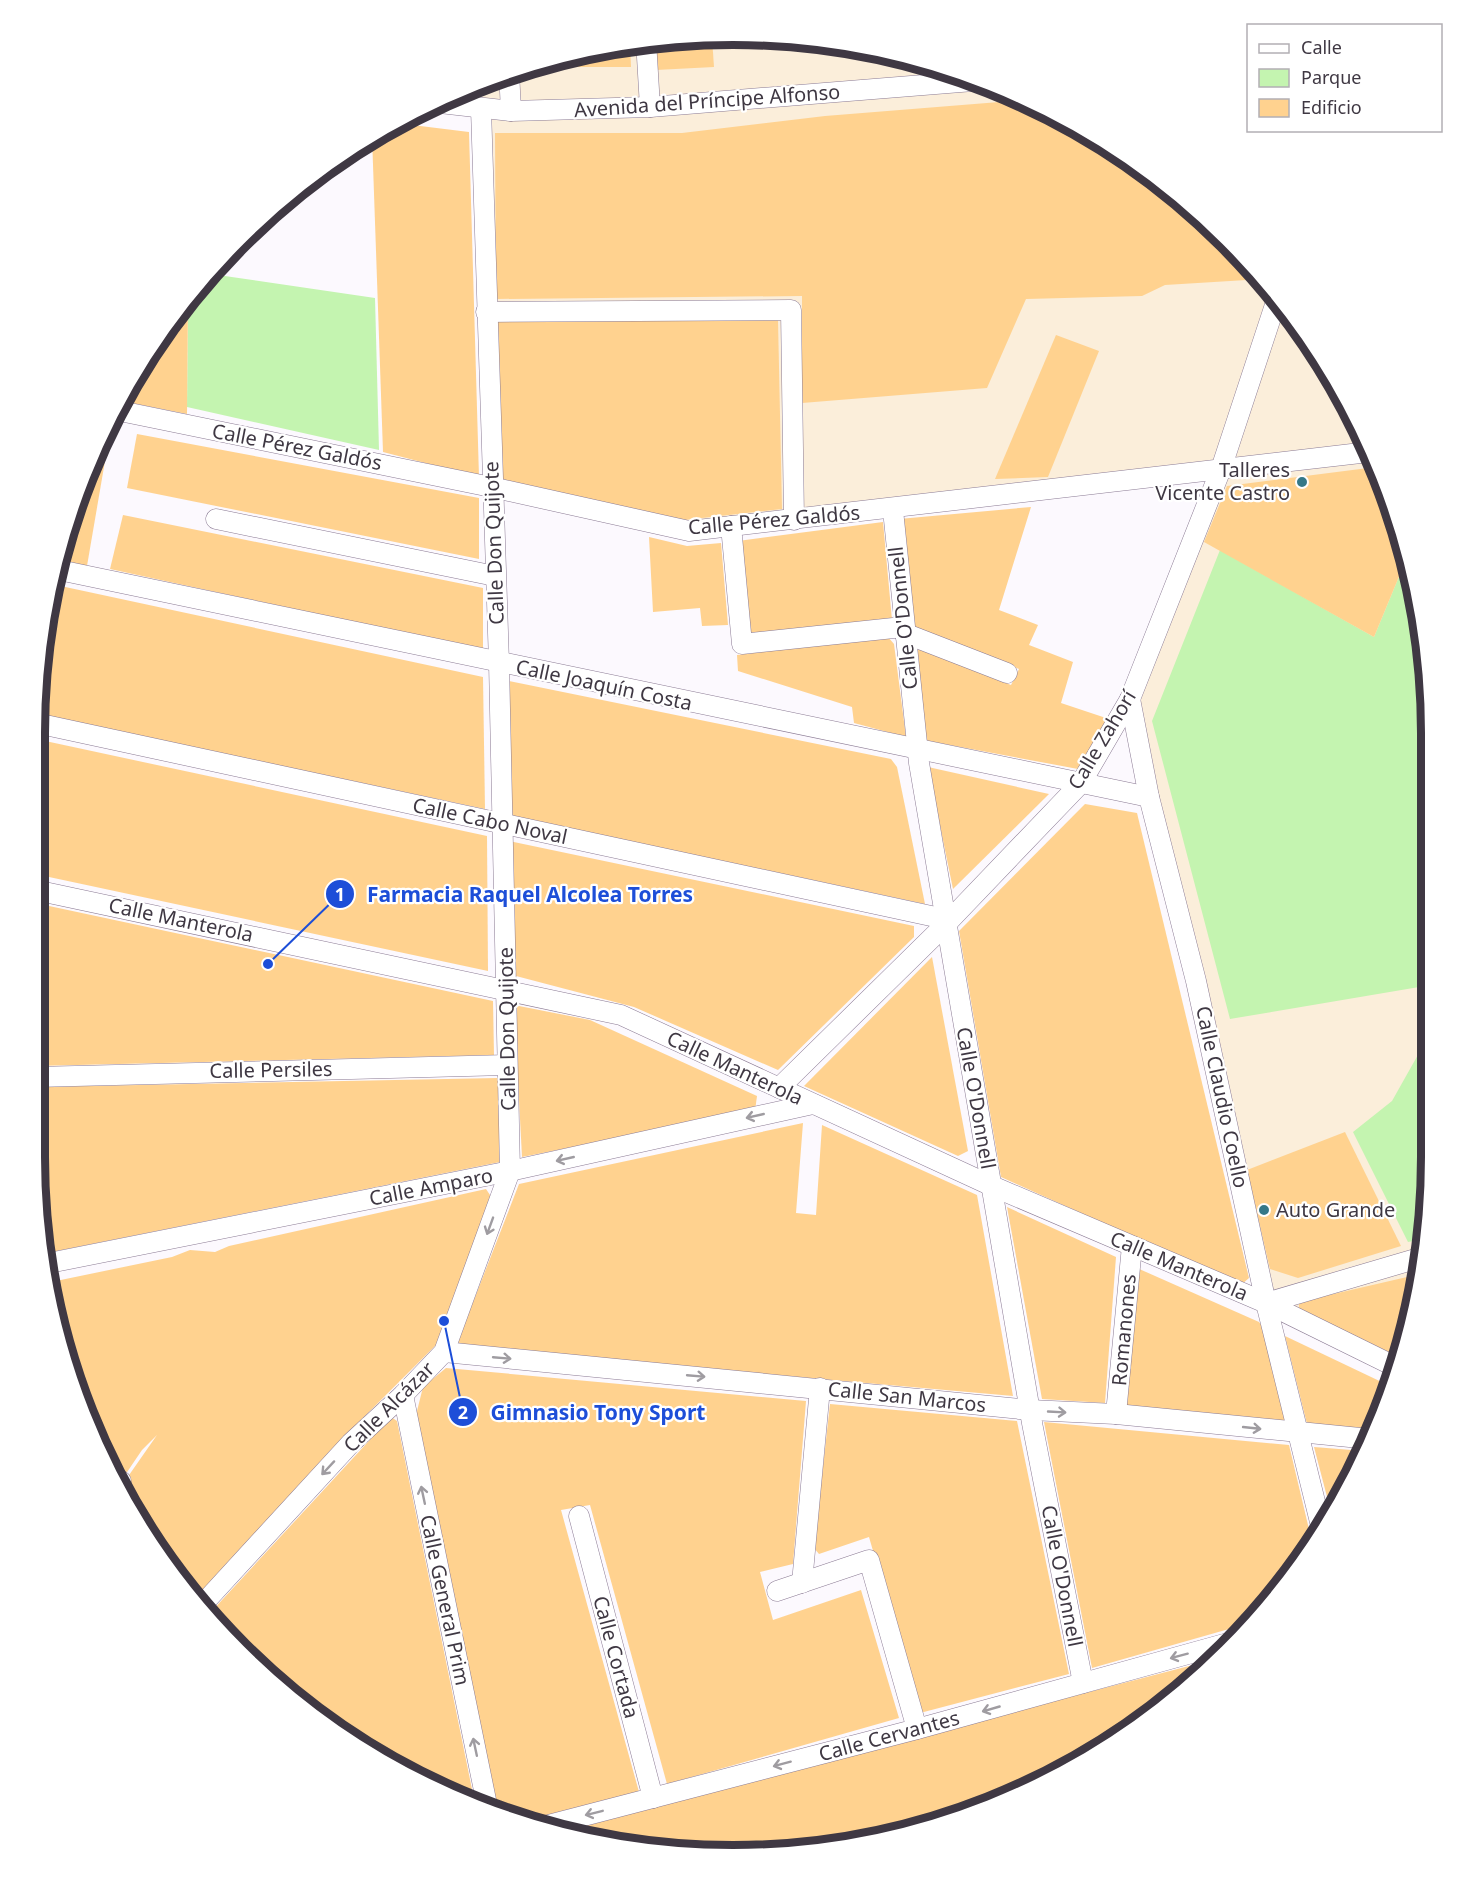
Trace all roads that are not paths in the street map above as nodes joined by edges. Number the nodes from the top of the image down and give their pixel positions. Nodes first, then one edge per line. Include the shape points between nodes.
1 (647, 51) edge
2 (510, 83) edge
3 (956, 83) edge
4 (453, 105) edge
5 (650, 107) junction
6 (481, 109) junction
7 (511, 111) junction
8 (1274, 308) edge
9 (486, 312) junction
10 (124, 413) edge
11 (1361, 453) edge
12 (1221, 469) junction
13 (491, 487) junction
14 (893, 510) junction
15 (216, 519) dead end
16 (794, 520) junction
17 (731, 526) junction
18 (64, 571) edge
19 (495, 576) junction
20 (903, 630) junction
21 (499, 663) junction
22 (1007, 673) dead end
23 (1130, 699) junction
24 (45, 725) edge
25 (916, 749) junction
26 (1081, 783) junction
27 (1149, 797) junction
28 (500, 823) junction
29 (45, 892) edge
30 (945, 922) junction
31 (506, 989) junction
32 (507, 1065) junction
33 (45, 1077) edge
34 (779, 1088) junction
35 (813, 1104) junction
36 (510, 1171) junction
37 (992, 1186) junction
38 (1132, 1246) junction
39 (1413, 1260) edge
40 (53, 1262) edge
41 (1266, 1303) junction
42 (444, 1352) junction
43 (1389, 1363) edge
44 (820, 1388) junction
45 (403, 1395) junction
46 (1030, 1410) junction
47 (1116, 1414) junction
48 (1299, 1432) junction
49 (1361, 1438) edge
50 (579, 1516) dead end
51 (1319, 1517) edge
52 (802, 1583) junction
53 (777, 1591) dead end
54 (207, 1600) edge
55 (1216, 1646) edge
56 (1083, 1683) junction
57 (917, 1729) junction
58 (653, 1798) junction
59 (486, 1799) edge
60 (558, 1823) edge

1 - 5 street
2 - 7 street
3 - 5 street, Avenida del Príncipe Alfonso
4 - 6 street, Avenida del Príncipe Alfonso
5 - 7 street, Avenida del Príncipe Alfonso
6 - 7 street, Avenida del Príncipe Alfonso
6 - 9 street, Calle Don Quijote
8 - 12 street, Calle Zahorí
9 - 13 street, Calle Don Quijote
9 - 16 street via 791,310
10 - 13 street, Calle Pérez Galdós
11 - 12 street, Calle Pérez Galdós
12 - 14 street, Calle Pérez Galdós
12 - 23 street, Calle Zahorí
13 - 17 street, Calle Pérez Galdós via 689,531
13 - 19 street, Calle Don Quijote
14 - 16 street, Calle Pérez Galdós
14 - 20 street, Calle O'Donnell
15 - 19 street
16 - 17 street, Calle Pérez Galdós
17 - 20 street via 742,644
18 - 21 street, Calle Joaquín Costa
19 - 21 street, Calle Don Quijote
20 - 22 street
20 - 25 street, Calle O'Donnell
21 - 25 street, Calle Joaquín Costa
21 - 28 street, Calle Don Quijote
23 - 26 street, Calle Zahorí
23 - 27 street, Calle Claudio Coello
24 - 28 street, Calle Cabo Noval
25 - 26 street, Calle Joaquín Costa
25 - 30 street, Calle O'Donnell
26 - 27 street, Calle Joaquín Costa
26 - 30 street, Calle Zahorí
27 - 41 street, Calle Claudio Coello via 1196,981
28 - 30 street, Calle Cabo Noval
28 - 31 street, Calle Don Quijote
29 - 31 street, Calle Manterola
30 - 34 street, Calle Zahorí
30 - 37 street, Calle O'Donnell
31 - 32 street, Calle Don Quijote
31 - 34 street, Calle Manterola via 621,1015
32 - 33 street, Calle Persiles
32 - 36 street, Calle Don Quijote
34 - 35 street, Calle Manterola
35 -> 36 street, Calle Amparo
35 - 37 street, Calle Manterola
36 - 40 street, Calle Amparo
36 -> 42 street, Calle Alcázar
37 - 38 street, Calle Manterola
37 - 46 street, Calle O'Donnell
38 - 41 street, Calle Manterola
38 - 47 street, Romanones
39 - 41 street
41 - 43 street, Calle Manterola
41 - 48 street, Calle Claudio Coello
42 -> 44 street, Calle San Marcos
42 - 45 street, Calle Alcázar
44 - 46 street, Calle San Marcos
44 - 52 street
45 -> 54 street, Calle Alcázar via 351,1443
59 -> 45 street, Calle General Prim
46 -> 47 street, Calle San Marcos
46 - 56 street, Calle O'Donnell
47 -> 48 street, Calle San Marcos
48 - 49 street, Calle San Marcos
48 - 51 street, Calle Claudio Coello
50 - 58 street, Calle Cortada
52 - 53 street
52 - 57 street via 869,1560
55 -> 56 street, Calle Cervantes
56 -> 57 street, Calle Cervantes
57 -> 58 street, Calle Cervantes
58 -> 60 street, Calle Cervantes

